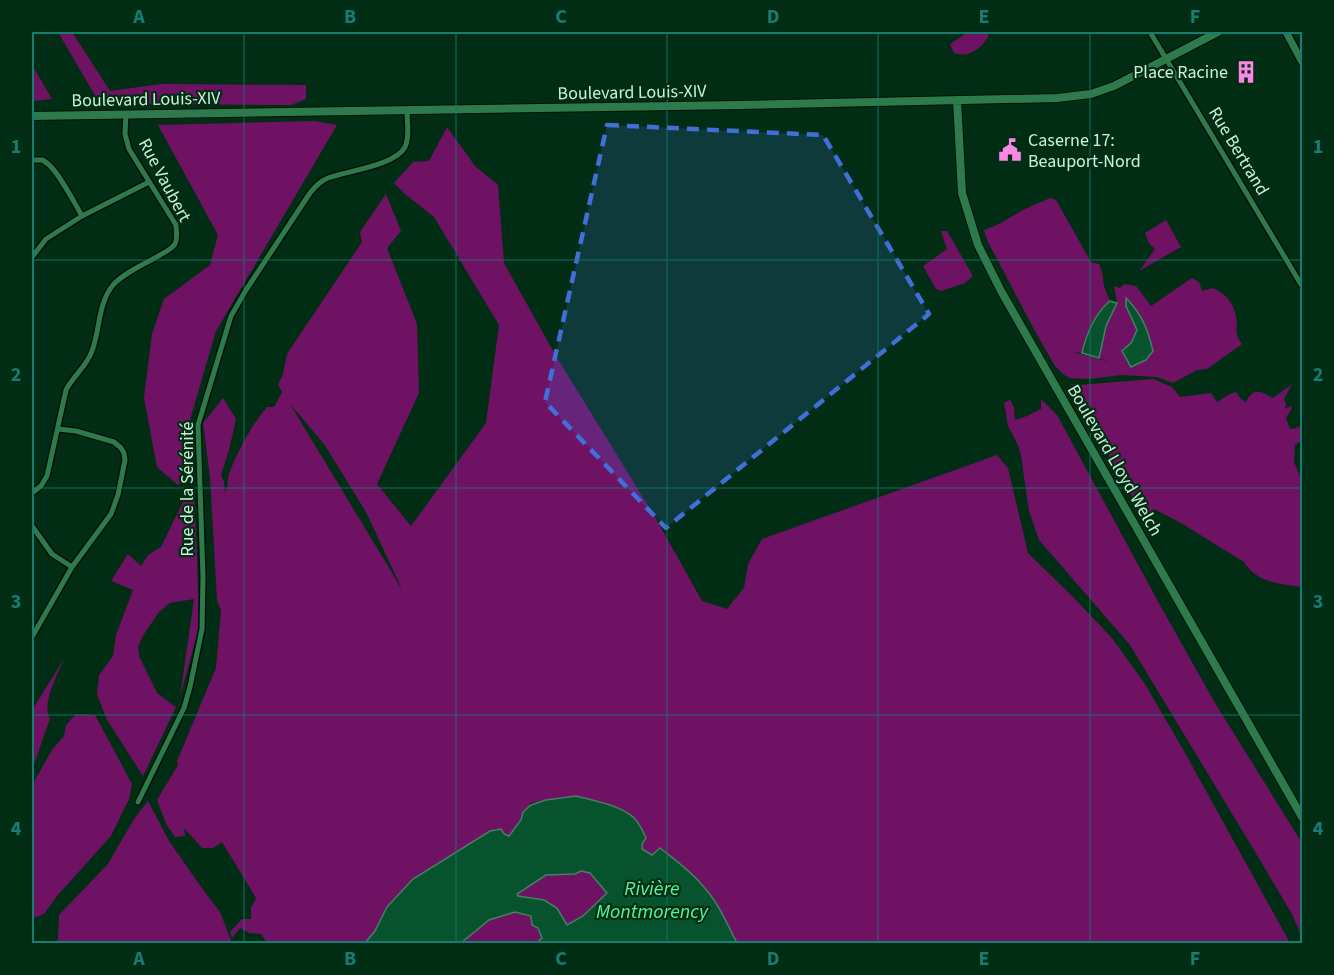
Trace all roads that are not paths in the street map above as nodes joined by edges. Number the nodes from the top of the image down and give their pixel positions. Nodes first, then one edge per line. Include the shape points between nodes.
1 (1150, 32) edge
2 (1218, 32) edge
3 (1286, 32) edge
4 (1166, 59) junction
5 (1302, 62) edge
6 (957, 100) junction
7 (407, 110) junction
8 (126, 114) junction
9 (32, 116) edge
10 (32, 160) edge
11 (149, 182) junction
12 (82, 216) junction
13 (32, 257) edge
14 (1302, 285) edge
15 (58, 429) junction
16 (32, 493) edge
17 (32, 526) edge
18 (72, 567) junction
19 (32, 636) edge
20 (138, 802) dead end
21 (1302, 817) edge

1 - 4 street, Rue Bertrand
2 - 4 main road, Boulevard Louis-XIV
3 - 5 street
4 - 6 main road, Boulevard Louis-XIV via 1091,94
4 - 14 street, Rue Bertrand
6 - 7 main road, Boulevard Louis-XIV
6 - 21 main road, Boulevard Lloyd Welch via 962,193 978,245
7 - 8 main road, Boulevard Louis-XIV
7 - 20 street, Rue de la Sérénité via 405,148 387,161 317,184 231,316 198,425 202,629 184,708
8 - 9 main road, Boulevard Louis-XIV
8 - 11 street, Rue Vaubert via 129,149
10 - 12 street via 42,160 57,173
11 - 12 street
11 - 15 street, Rue Vaubert via 176,225 174,245 123,276 106,296 92,351 66,390
12 - 13 street via 46,239
15 - 16 street, Rue Vaubert via 47,476
15 - 18 street via 114,442 125,460 111,514
17 - 18 street via 52,554
18 - 19 street

